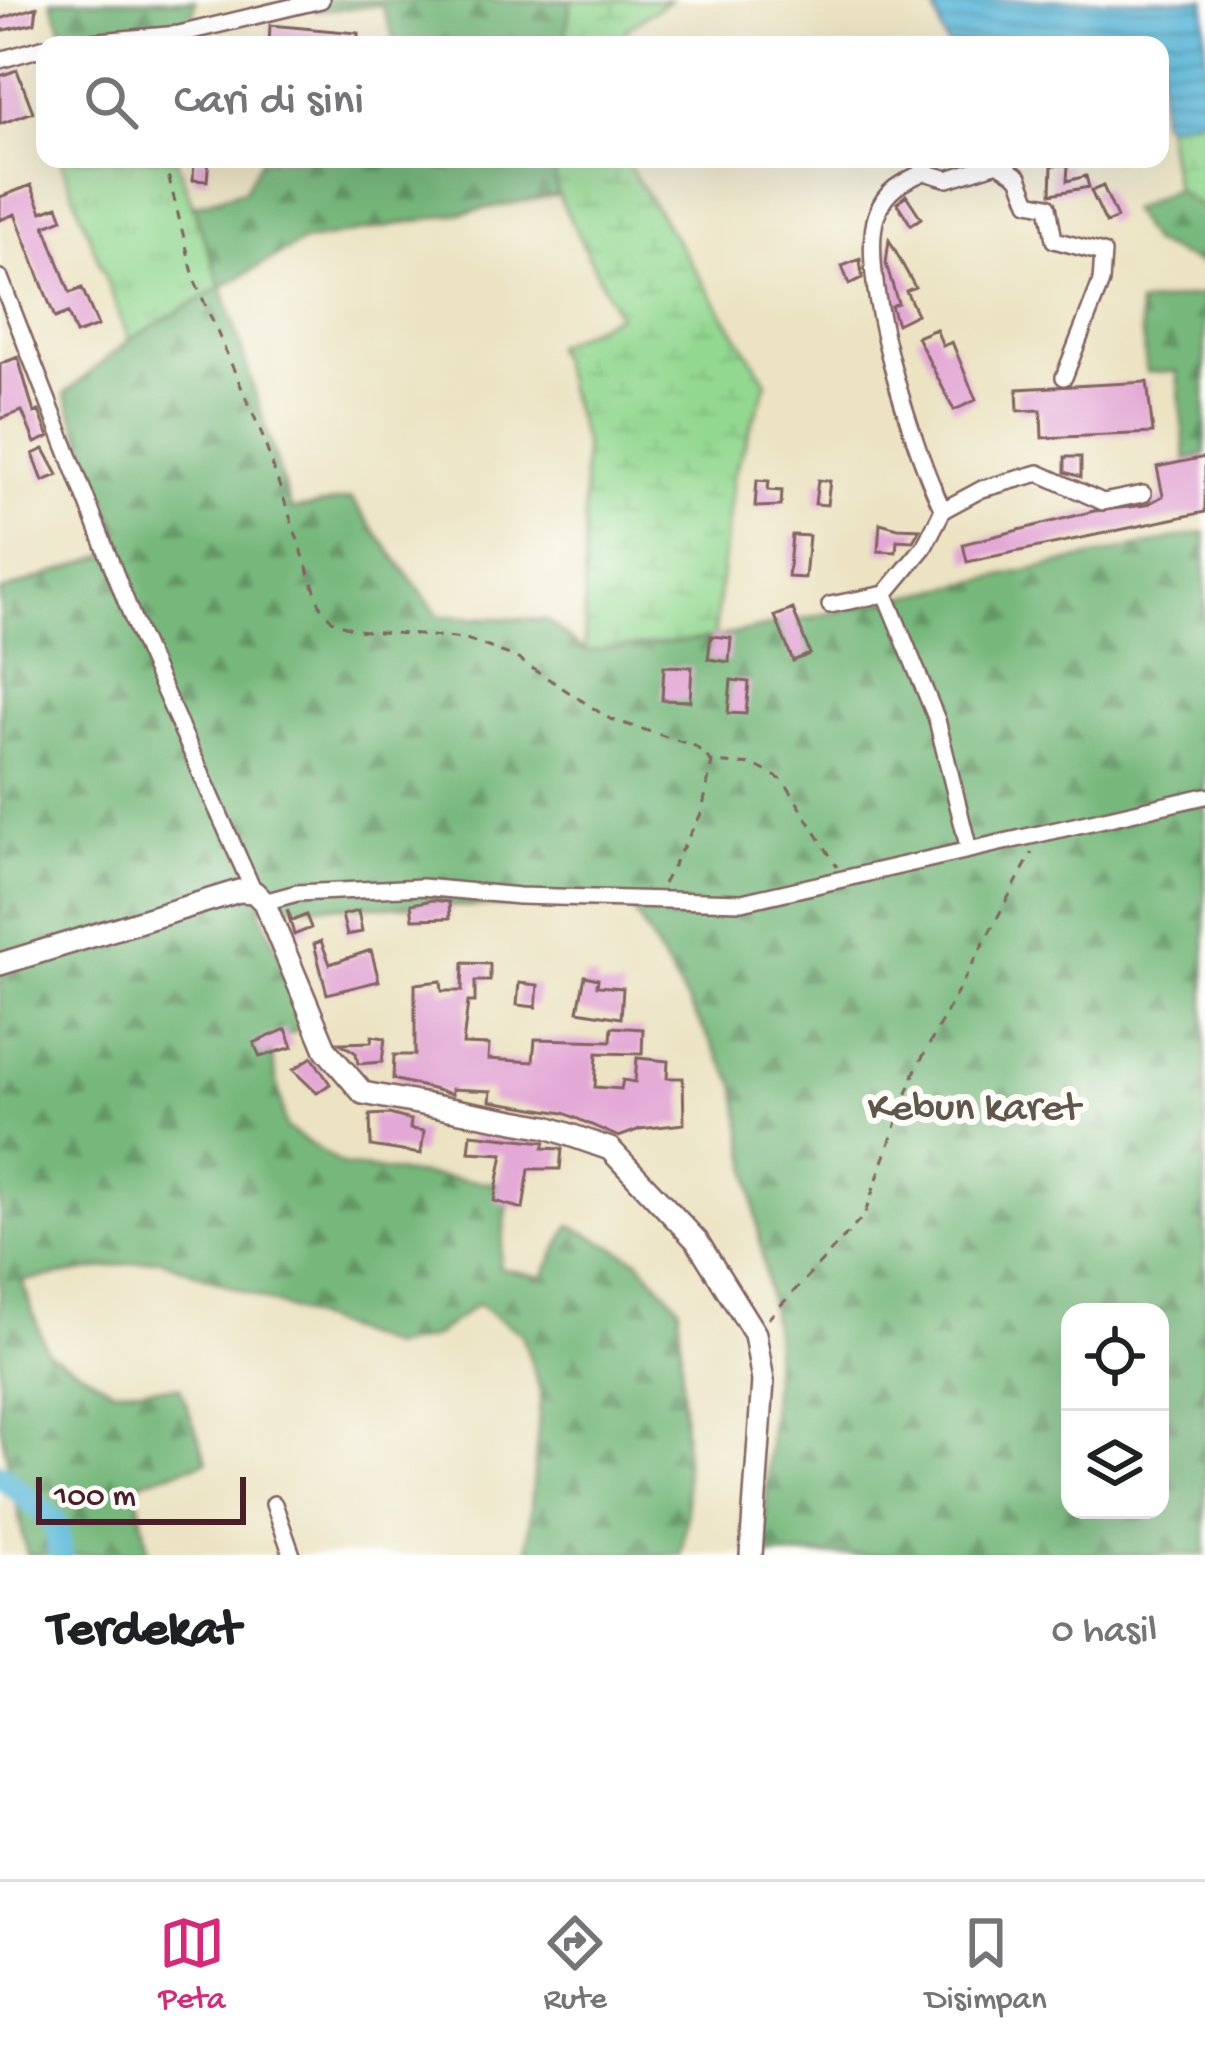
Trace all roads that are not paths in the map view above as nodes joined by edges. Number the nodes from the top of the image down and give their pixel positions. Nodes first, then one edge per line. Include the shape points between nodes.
1 (321, 0) edge
2 (156, 36) edge
3 (36, 50) edge
4 (0, 60) edge
5 (982, 168) edge
6 (1006, 168) edge
7 (0, 278) edge
8 (1064, 377) dead end
9 (1143, 494) dead end
10 (943, 510) junction
11 (885, 595) junction
12 (830, 604) dead end
13 (1205, 796) edge
14 (968, 846) junction
15 (259, 897) junction
16 (0, 964) edge
17 (274, 1504) dead end
18 (292, 1555) edge
19 (752, 1555) edge

1 - 2 street
3 - 4 street
5 - 10 street via 948,179 924,172 894,186 869,246 900,407
6 - 8 street via 1019,176 1029,202 1048,206 1054,240 1103,253 1101,282
7 - 15 street via 138,632
9 - 10 street via 1103,502 1039,473
10 - 11 street
11 - 12 street
11 - 14 street via 937,720
13 - 14 street
14 - 15 street via 742,902 422,887
15 - 16 main road via 239,891
15 - 19 main road via 326,1050 363,1093 547,1127 610,1149 697,1241 755,1334 763,1381
17 - 18 street

